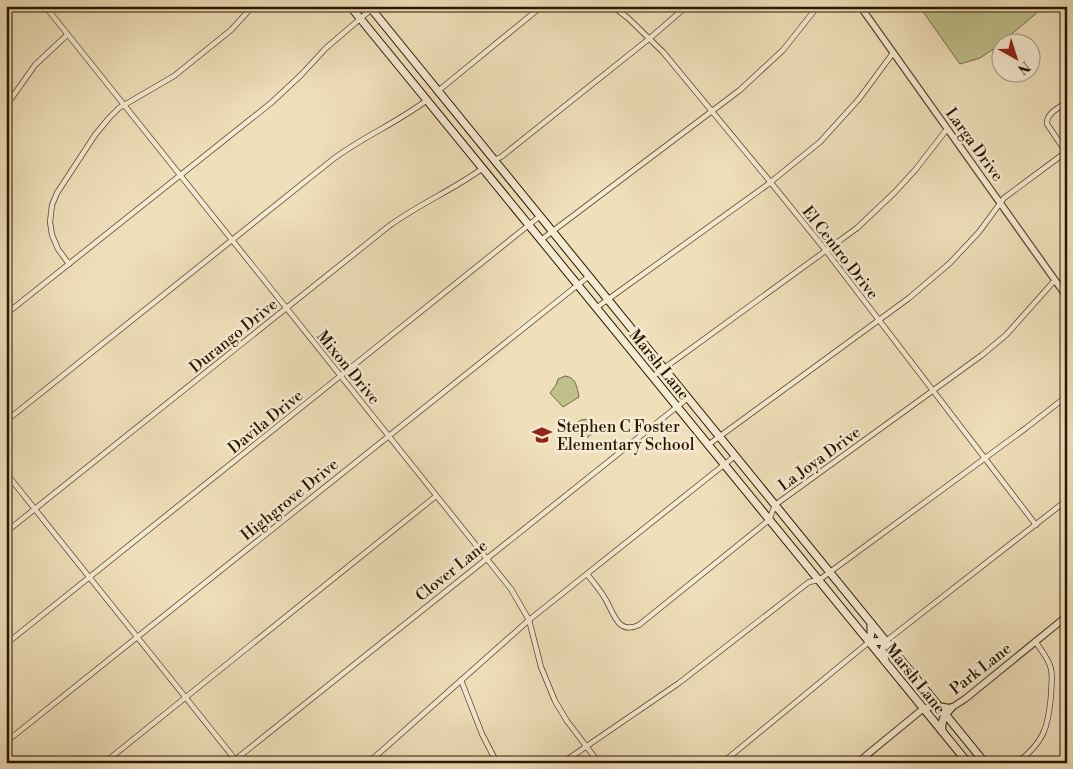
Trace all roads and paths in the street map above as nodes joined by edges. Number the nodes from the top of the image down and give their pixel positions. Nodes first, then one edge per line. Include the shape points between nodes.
1 (45, 6) edge
2 (253, 6) edge
3 (350, 6) edge
4 (542, 6) edge
5 (612, 6) edge
6 (687, 6) edge
7 (818, 6) edge
8 (860, 6) edge
9 (372, 7) edge
10 (360, 18) junction
11 (67, 35) junction
12 (650, 38) junction
13 (893, 52) junction
14 (438, 91) junction
15 (427, 100) junction
16 (1067, 102) edge
17 (124, 105) junction
18 (6, 106) edge
19 (712, 112) junction
20 (947, 129) junction
21 (1066, 152) edge
22 (494, 160) junction
23 (483, 168) junction
24 (180, 176) junction
25 (770, 182) junction
26 (1001, 203) junction
27 (540, 216) junction
28 (529, 225) junction
29 (552, 231) junction
30 (541, 240) junction
31 (232, 241) junction
32 (826, 251) junction
33 (69, 264) junction
34 (589, 276) junction
35 (1055, 280) junction
36 (578, 285) junction
37 (1067, 297) edge
38 (608, 300) junction
39 (286, 308) junction
40 (596, 308) junction
41 (6, 314) edge
42 (879, 321) junction
43 (663, 368) junction
44 (341, 376) junction
45 (652, 377) junction
46 (934, 390) junction
47 (1067, 396) edge
48 (688, 398) junction
49 (676, 406) junction
50 (6, 421) edge
51 (388, 436) junction
52 (719, 436) junction
53 (708, 445) junction
54 (735, 456) junction
55 (985, 458) junction
56 (724, 464) junction
57 (6, 473) edge
58 (436, 496) junction
59 (1067, 500) edge
60 (775, 505) junction
61 (35, 509) junction
62 (769, 520) junction
63 (1036, 525) junction
64 (6, 532) edge
65 (486, 558) junction
66 (830, 572) junction
67 (587, 574) junction
68 (89, 577) junction
69 (819, 580) junction
70 (1067, 616) edge
71 (529, 620) junction
72 (871, 623) junction
73 (137, 637) junction
74 (886, 641) junction
75 (869, 642) junction
76 (1036, 642) junction
77 (6, 644) edge
78 (885, 661) junction
79 (461, 680) junction
80 (926, 690) junction
81 (186, 697) junction
82 (940, 706) junction
83 (924, 708) junction
84 (951, 708) junction
85 (945, 714) junction
86 (942, 731) junction
87 (6, 742) edge
88 (586, 747) junction
89 (980, 759) edge
90 (235, 762) edge
91 (104, 763) edge
92 (368, 763) edge
93 (497, 763) edge
94 (562, 763) edge
95 (599, 763) edge
96 (722, 763) edge
97 (857, 763) edge
98 (968, 763) edge
99 (985, 763) edge
100 (1017, 763) edge

1 - 11 street, Mixon Drive
2 - 17 street via 231,30 174,76
3 - 10 main road, Marsh Lane
4 - 14 street
5 - 12 street, El Centro Drive
6 - 12 street
7 - 19 street via 783,50
8 - 13 street, Larga Drive
9 - 10 street
9 - 14 main road, Marsh Lane
10 - 15 main road, Marsh Lane
10 - 24 street via 271,103
11 - 17 street, Mixon Drive
11 - 18 street via 35,65
12 - 19 street, El Centro Drive
12 - 22 street
13 - 20 street, Larga Drive
13 - 25 street via 840,122 814,148
14 - 15 main road
14 - 22 main road, Marsh Lane
15 - 23 main road, Marsh Lane
15 - 31 street via 346,149
16 - 21 street via 1046,121
17 - 24 street, Mixon Drive
17 - 33 street via 100,127 52,204 52,235
19 - 25 street, El Centro Drive
19 - 29 street
20 - 26 street, Larga Drive
20 - 32 street via 895,192 857,228
21 - 26 street
22 - 23 main road
22 - 27 main road, Marsh Lane
23 - 28 main road, Marsh Lane
23 - 39 street, Durango Drive via 448,192 402,216
24 - 31 street, Mixon Drive
24 - 33 street
25 - 32 street, El Centro Drive
25 - 38 street
26 - 35 street, Larga Drive
26 - 42 street via 950,263
27 - 28 street, Davila Drive
27 - 29 main road, Marsh Lane
28 - 30 main road, Marsh Lane
28 - 44 street, Davila Drive
29 - 30 street
29 - 34 main road, Marsh Lane
30 - 36 main road, Marsh Lane
31 - 39 street, Mixon Drive
31 - 50 street
32 - 42 street, El Centro Drive
32 - 43 street
33 - 41 street
34 - 36 street, Highgrove Drive
34 - 38 main road, Marsh Lane
35 - 37 street, Larga Drive
35 - 46 street, La Joya Drive via 1006,334
36 - 40 main road, Marsh Lane
36 - 51 street, Highgrove Drive
38 - 40 street
38 - 43 main road, Marsh Lane
39 - 44 street, Mixon Drive
39 - 61 street, Durango Drive
40 - 45 main road, Marsh Lane
42 - 46 street, El Centro Drive
42 - 52 street
43 - 45 street
43 - 48 main road, Marsh Lane
44 - 51 street, Mixon Drive
44 - 68 street, Davila Drive
45 - 49 main road, Marsh Lane
46 - 55 street, El Centro Drive
46 - 60 street, La Joya Drive
47 - 55 street
48 - 49 street, Clover Lane
48 - 52 main road, Marsh Lane
49 - 53 main road, Marsh Lane
49 - 65 street, Clover Lane
51 - 58 street, Mixon Drive
51 - 73 street, Highgrove Drive
52 - 53 street
52 - 54 main road, Marsh Lane
53 - 56 main road, Marsh Lane
54 - 56 street
54 - 60 main road, Marsh Lane
55 - 63 street, El Centro Drive
55 - 66 street
56 - 62 main road, Marsh Lane
56 - 67 street
57 - 61 street
58 - 65 street, Mixon Drive
58 - 81 street
59 - 63 street
60 - 62 street, La Joya Drive
60 - 66 main road, Marsh Lane
61 - 64 street, Durango Drive
61 - 68 street
62 - 67 street, La Joya Drive via 634,627 623,626 616,620 599,588
62 - 69 main road, Marsh Lane
63 - 74 street
65 - 71 street, Mixon Drive via 511,589
65 - 90 street, Clover Lane
66 - 69 street
66 - 72 main road, Marsh Lane
67 - 71 street
68 - 73 street
68 - 77 street, Davila Drive
69 - 75 main road, Marsh Lane
69 - 88 street via 809,582 702,667
70 - 76 street, Park Lane
71 - 79 street
71 - 88 street, Mixon Drive via 546,683 567,722
72 - 74 main road, Marsh Lane
72 - 75 main road
73 - 81 street
73 - 87 street, Highgrove Drive
74 - 75 main road
74 - 78 main road via 883,650
74 - 80 main road, Marsh Lane
75 - 78 main road, Marsh Lane
75 - 96 street
76 - 84 street, Park Lane
76 - 100 street via 1051,668 1049,715 1041,738
78 - 83 main road, Marsh Lane
79 - 92 street
79 - 93 street
80 - 82 main road, Marsh Lane
80 - 83 main road
81 - 90 street
81 - 91 street
82 - 83 street, Park Lane
82 - 84 street, Park Lane
82 - 85 main road, Marsh Lane
83 - 86 main road, Marsh Lane
83 - 97 street
84 - 85 main road
85 - 86 main road
85 - 89 main road, Marsh Lane
86 - 98 main road, Marsh Lane
88 - 94 street
88 - 95 street, Mixon Drive
89 - 99 main road, Marsh Lane

